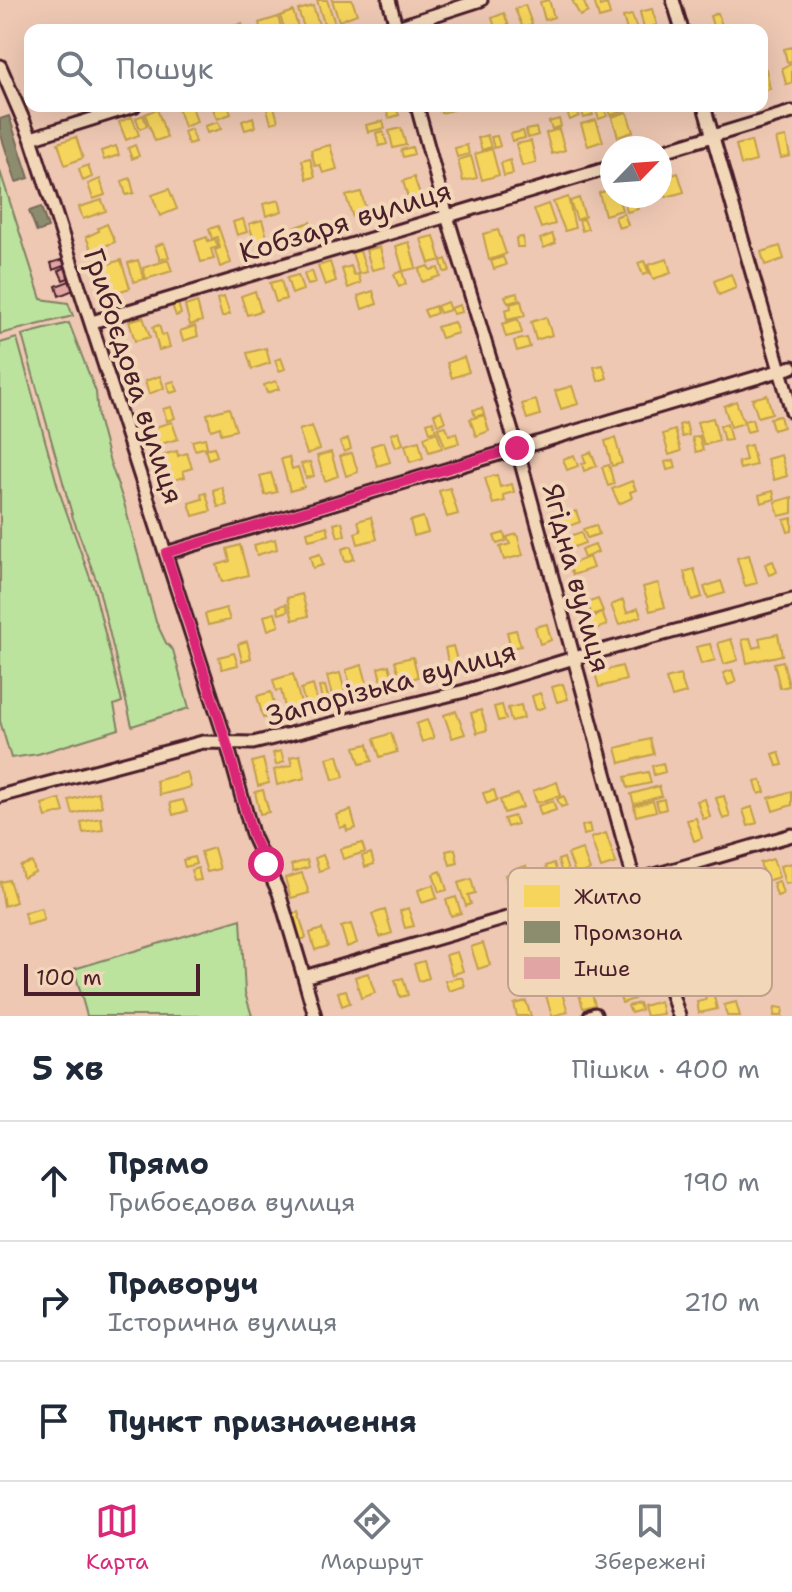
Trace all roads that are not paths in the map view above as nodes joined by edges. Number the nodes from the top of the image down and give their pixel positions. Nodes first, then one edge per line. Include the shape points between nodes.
1 (389, 0) edge
2 (481, 0) edge
3 (673, 0) edge
4 (393, 24) edge
5 (409, 24) edge
6 (680, 24) edge
7 (0, 66) edge
8 (115, 112) edge
9 (419, 112) edge
10 (706, 112) edge
11 (792, 112) edge
12 (713, 136) junction
13 (31, 138) junction
14 (672, 148) edge
15 (600, 171) edge
16 (447, 216) junction
17 (92, 322) junction
18 (792, 367) edge
19 (779, 371) junction
20 (792, 412) edge
21 (517, 448) junction
22 (166, 553) junction
23 (792, 600) edge
24 (574, 658) junction
25 (227, 744) junction
26 (0, 796) edge
27 (792, 835) edge
28 (631, 868) edge
29 (676, 868) edge
30 (508, 917) edge
31 (304, 977) junction
32 (672, 996) edge
33 (315, 1016) edge
34 (679, 1016) edge

1 - 4 street
2 - 5 street
3 - 6 street
7 - 13 street, Грибоєдова вулиця
8 - 13 street
9 - 16 street, Ягідна вулиця
10 - 12 street
11 - 12 street
12 - 14 street
12 - 19 street
13 - 17 street, Грибоєдова вулиця
15 - 16 street, Кобзаря вулиця
16 - 17 street, Кобзаря вулиця
16 - 21 street, Ягідна вулиця
17 - 22 street, Грибоєдова вулиця
18 - 19 street
19 - 20 street
19 - 21 street
21 - 22 street
21 - 24 street, Ягідна вулиця
22 - 25 street, Грибоєдова вулиця
23 - 24 street, Запорізька вулиця
24 - 25 street, Запорізька вулиця via 465,691 253,743
24 - 28 street, Ягідна вулиця
25 - 26 street, Запорізька вулиця via 203,742
25 - 31 street, Грибоєдова вулиця via 253,837 279,893
27 - 29 street
30 - 31 street
31 - 33 street, Грибоєдова вулиця
32 - 34 street, Ягідна вулиця

